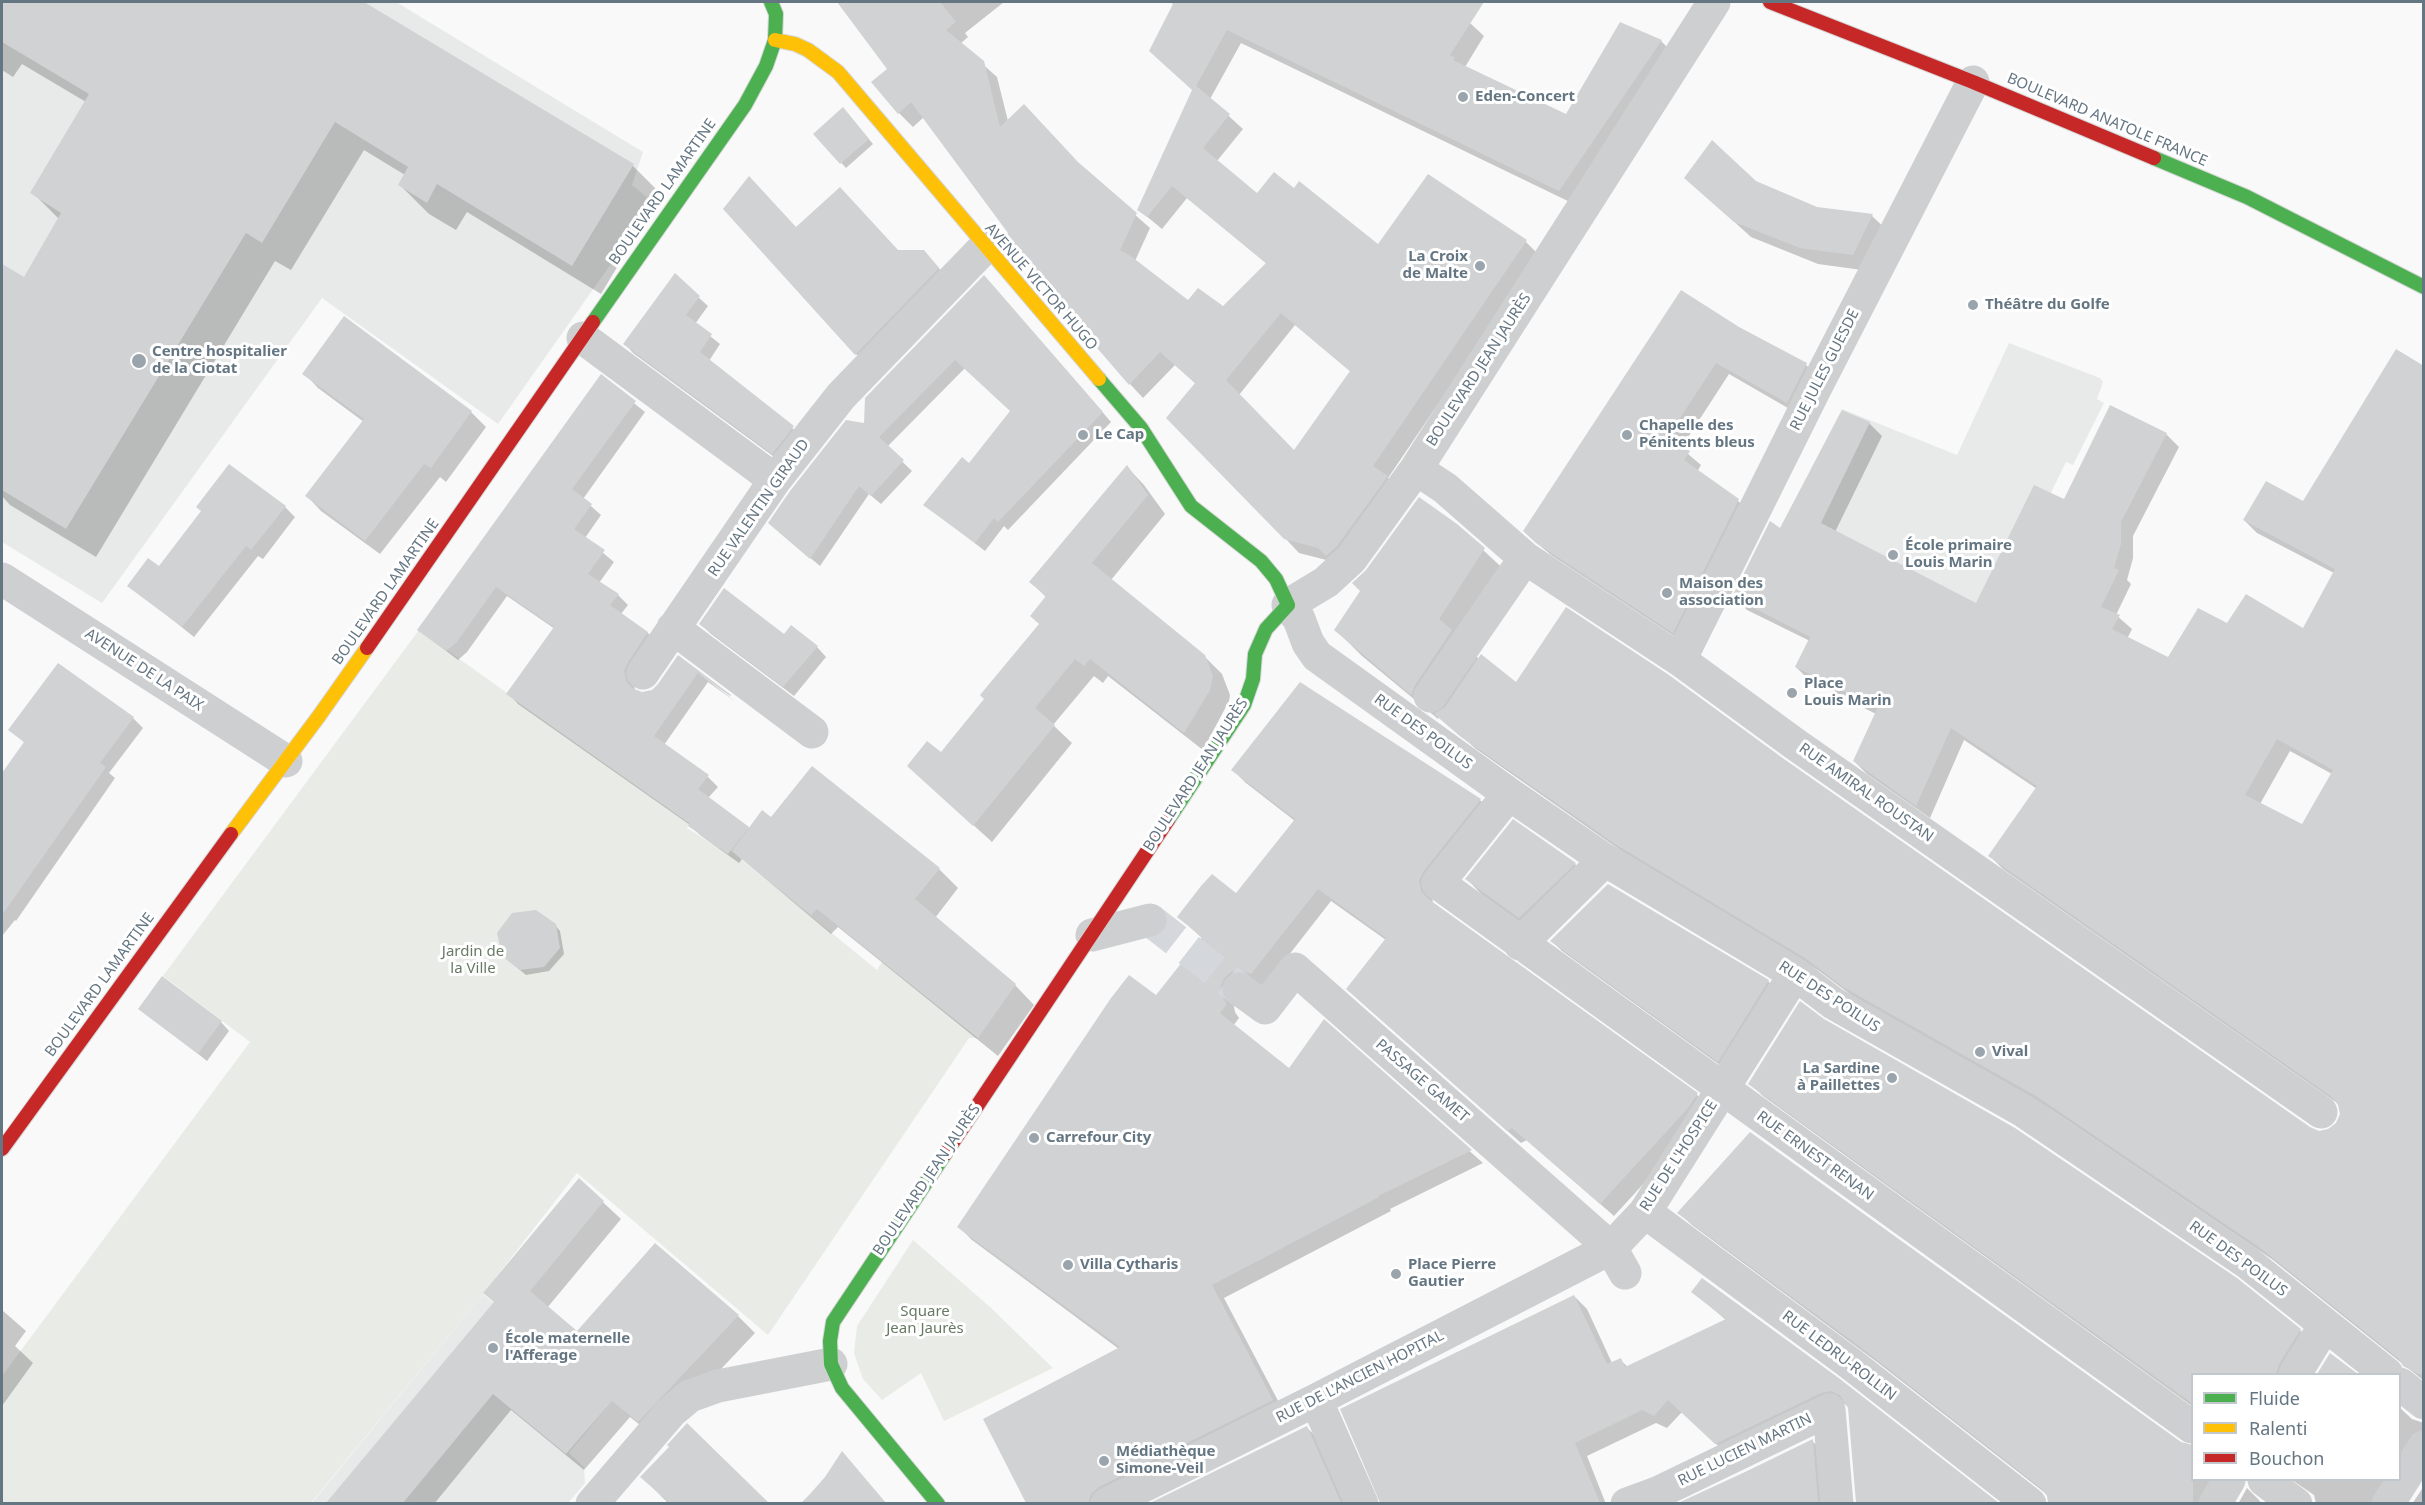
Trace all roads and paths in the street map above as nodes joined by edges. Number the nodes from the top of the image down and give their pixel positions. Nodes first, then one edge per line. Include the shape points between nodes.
1 (771, 2) edge
2 (1714, 2) edge
3 (1770, 2) edge
4 (775, 39) junction
5 (1973, 82) junction
6 (985, 247) junction
7 (2424, 287) edge
8 (583, 338) junction
9 (1416, 469) junction
10 (775, 480) junction
11 (1525, 558) junction
12 (2, 579) edge
13 (1288, 605) junction
14 (673, 628) junction
15 (1680, 660) junction
16 (643, 673) dead end
17 (1430, 696) dead end
18 (812, 732) dead end
19 (286, 760) junction
20 (1509, 794) junction
21 (1605, 860) junction
22 (1150, 920) dead end
23 (1092, 934) junction
24 (1520, 944) junction
25 (1795, 974) junction
26 (1239, 989) tunnel mouth
27 (1721, 1089) junction
28 (2321, 1112) dead end
29 (2, 1149) edge
30 (1645, 1212) junction
31 (1618, 1260) junction
32 (2325, 1325) junction
33 (1851, 1364) junction
34 (2296, 1373) edge
35 (2386, 1373) edge
36 (837, 1376) junction
37 (2401, 1385) edge
38 (1316, 1400) junction
39 (2424, 1403) edge
40 (1829, 1410) junction
41 (2191, 1426) edge
42 (2424, 1448) edge
43 (2228, 1481) edge
44 (2267, 1481) edge
45 (1657, 1498) edge
46 (2021, 1501) edge
47 (592, 1503) edge
48 (938, 1503) edge
49 (1107, 1503) edge
50 (1362, 1503) edge
51 (1627, 1503) edge
52 (1838, 1503) edge
53 (2215, 1503) edge
54 (2296, 1503) edge
55 (2388, 1503) edge

1 - 4 street via 776,14
2 - 9 street, BOULEVARD JEAN JAURÈS
3 - 5 street, BOULEVARD ANATOLE FRANCE
4 - 6 street, AVENUE VICTOR HUGO via 808,50 838,72
4 - 8 street, BOULEVARD LAMARTINE via 745,105
5 - 7 street, BOULEVARD ANATOLE FRANCE via 2247,197
5 - 15 street, RUE JULES GUESDE
6 - 10 street, RUE VALENTIN GIRAUD via 841,396
6 - 13 street, AVENUE VICTOR HUGO via 1141,428 1191,506 1261,561 1276,579
8 - 10 street
8 - 19 street, BOULEVARD LAMARTINE
9 - 11 street, RUE AMIRAL ROUSTAN via 1445,488
9 - 13 street, BOULEVARD JEAN JAURÈS via 1352,559 1326,582
10 - 14 street, RUE VALENTIN GIRAUD
11 - 15 street, RUE AMIRAL ROUSTAN
11 - 17 street
12 - 19 street, AVENUE DE LA PAIX
13 - 20 street, RUE DES POILUS via 1317,656
13 - 23 street, BOULEVARD JEAN JAURÈS via 1266,629 1255,654 1244,705
14 - 16 street, RUE VALENTIN GIRAUD
14 - 18 street
15 - 28 street, RUE AMIRAL ROUSTAN
19 - 29 street, BOULEVARD LAMARTINE
20 - 21 street, RUE DES POILUS
20 - 24 street, RUE ERNEST RENAN via 1438,883
21 - 24 street
21 - 25 street, RUE DES POILUS
22 - 23 street
23 - 36 street, BOULEVARD JEAN JAURÈS via 833,1322 830,1341
24 - 27 street, RUE ERNEST RENAN
25 - 27 street, RUE DE L'HOSPICE
25 - 32 street, RUE DES POILUS via 1833,1003 2025,1112 2248,1263
26 - 31 street, PASSAGE GAMET via 1265,1008 1295,969
27 - 30 street, RUE DE L'HOSPICE
27 - 41 street, RUE ERNEST RENAN
30 - 31 street, RUE DE L'HOSPICE
30 - 33 street, RUE LEDRU-ROLLIN
31 - 38 street, RUE DE L'ANCIEN HOPITAL
32 - 34 street
32 - 35 street, RUE DES POILUS
33 - 40 street
33 - 46 street, RUE LEDRU-ROLLIN
36 - 47 street via 718,1386 690,1396 671,1412
36 - 48 street
37 - 39 street
38 - 49 street, RUE DE L'ANCIEN HOPITAL
38 - 50 street
40 - 45 street, RUE LUCIEN MARTIN
40 - 52 street
42 - 55 street
43 - 53 street
44 - 54 street
45 - 51 street, RUE LUCIEN MARTIN

